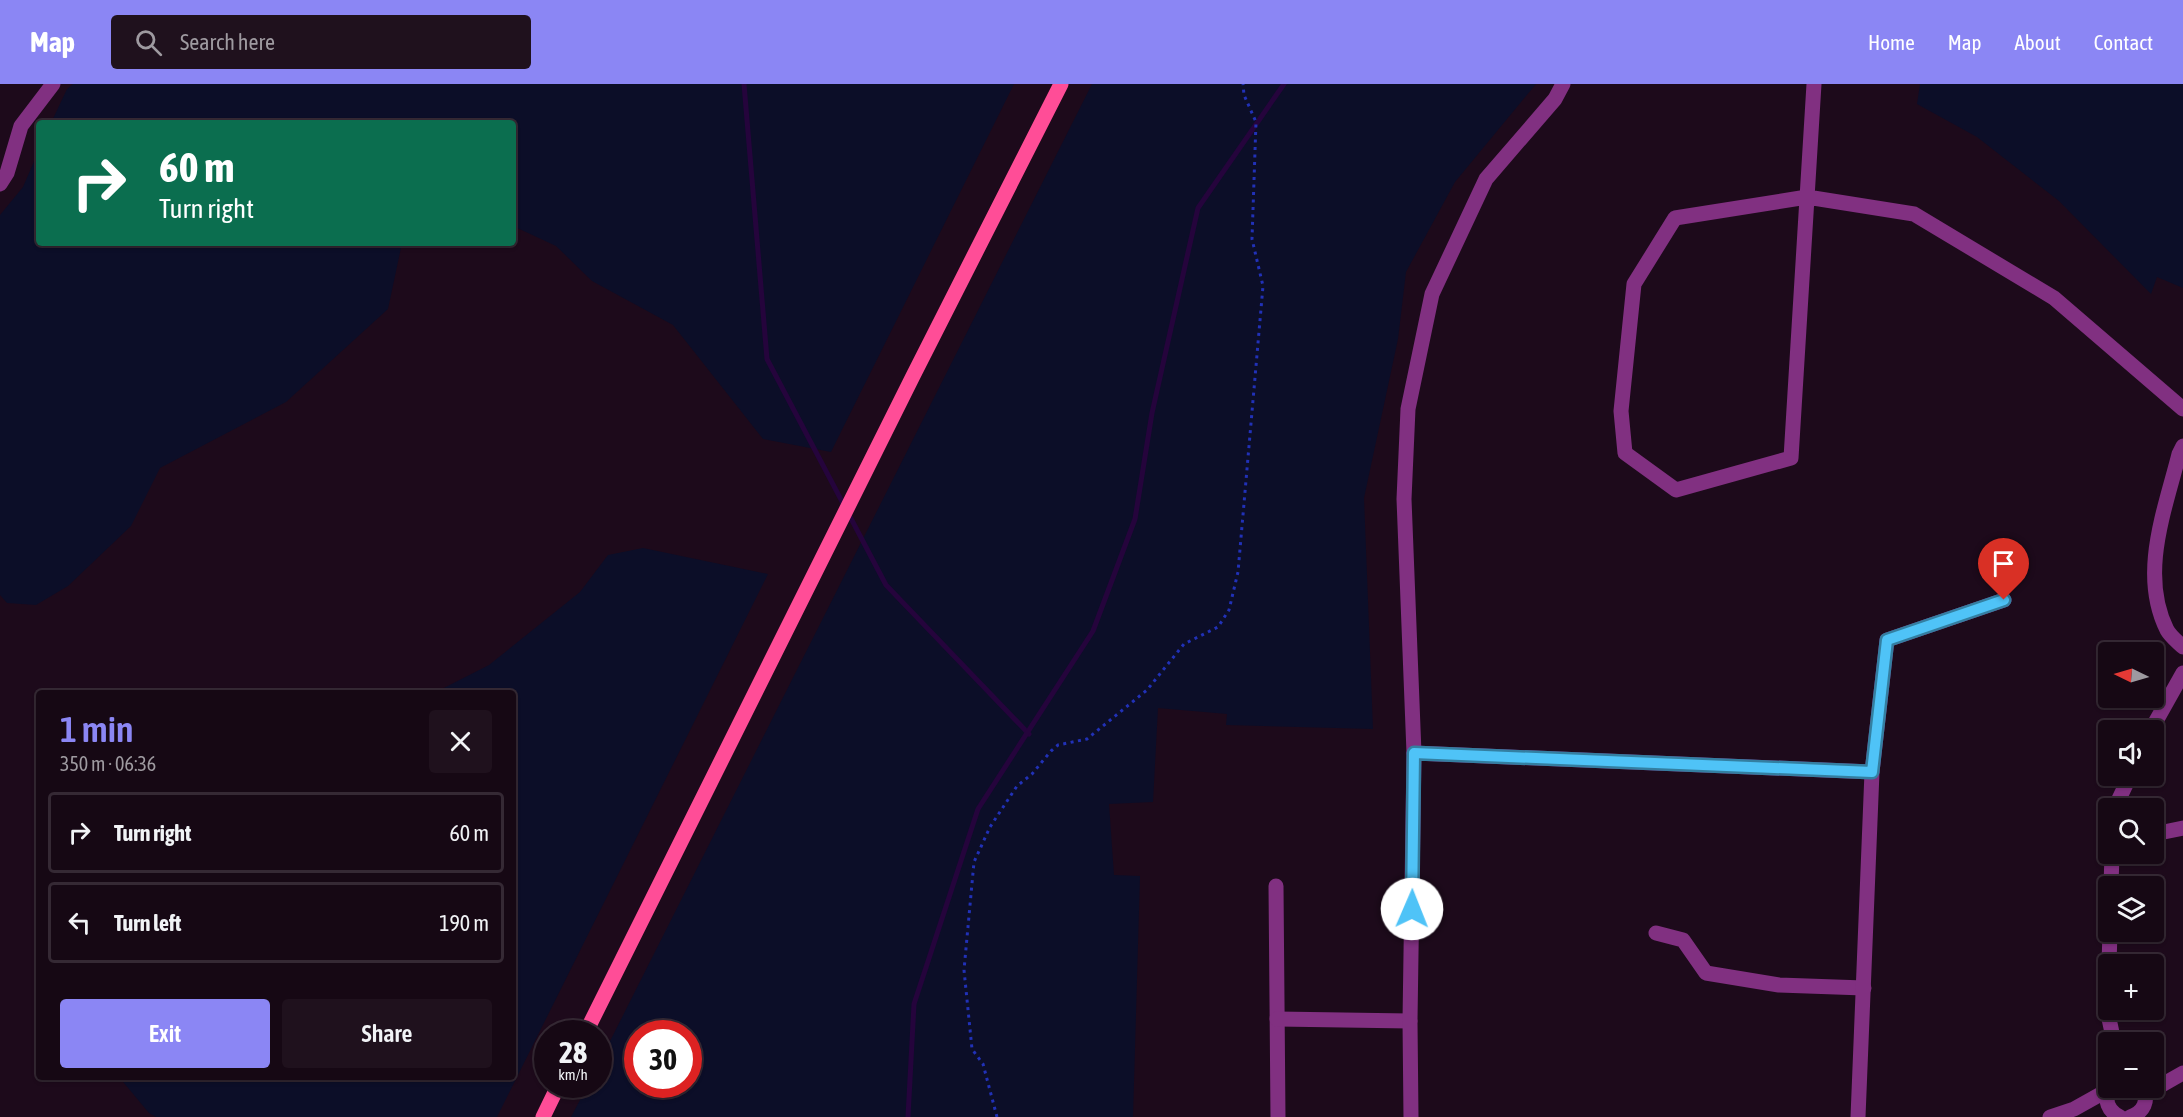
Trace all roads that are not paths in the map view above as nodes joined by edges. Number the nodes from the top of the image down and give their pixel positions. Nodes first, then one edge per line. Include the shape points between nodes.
1 (53, 84) edge
2 (1061, 84) edge
3 (1563, 84) edge
4 (1814, 84) edge
5 (0, 184) edge
6 (1807, 196) junction
7 (2183, 409) edge
8 (2183, 446) edge
9 (2004, 600) dead end
10 (2183, 648) edge
11 (2183, 673) edge
12 (2157, 720) edge
13 (1414, 753) junction
14 (1872, 772) junction
15 (2183, 828) edge
16 (2164, 832) edge
17 (1276, 886) dead end
18 (1656, 933) dead end
19 (1864, 988) junction
20 (1277, 1019) junction
21 (592, 1020) edge
22 (1410, 1021) junction
23 (2183, 1073) edge
24 (2164, 1082) edge
25 (2098, 1095) edge
26 (552, 1098) edge
27 (2107, 1098) edge
28 (2144, 1098) edge
29 (543, 1117) edge
30 (1278, 1117) edge
31 (1411, 1117) edge
32 (1858, 1117) edge
33 (2050, 1117) edge
34 (2120, 1117) edge
35 (2130, 1117) edge

1 - 5 street via 21,126
2 - 21 main road
3 - 13 street via 1555,99 1486,179 1432,294 1408,410 1404,498
4 - 6 street
6 - 6 street via 1791,458 1676,490 1624,453 1621,411 1634,284 1675,218
6 - 7 street via 1914,214 2054,298
8 - 10 street via 2155,548 2155,592 2168,632
9 - 14 street via 1887,640
11 - 12 street
13 - 14 street
13 - 22 street
14 - 19 street
15 - 16 street
17 - 20 street
18 - 19 street via 1683,940 1706,973 1779,985
19 - 32 street
20 - 22 street
20 - 30 street
22 - 31 street
23 - 24 street
25 - 33 street
26 - 29 main road
27 - 34 street via 2110,1110
28 - 35 street via 2144,1107

